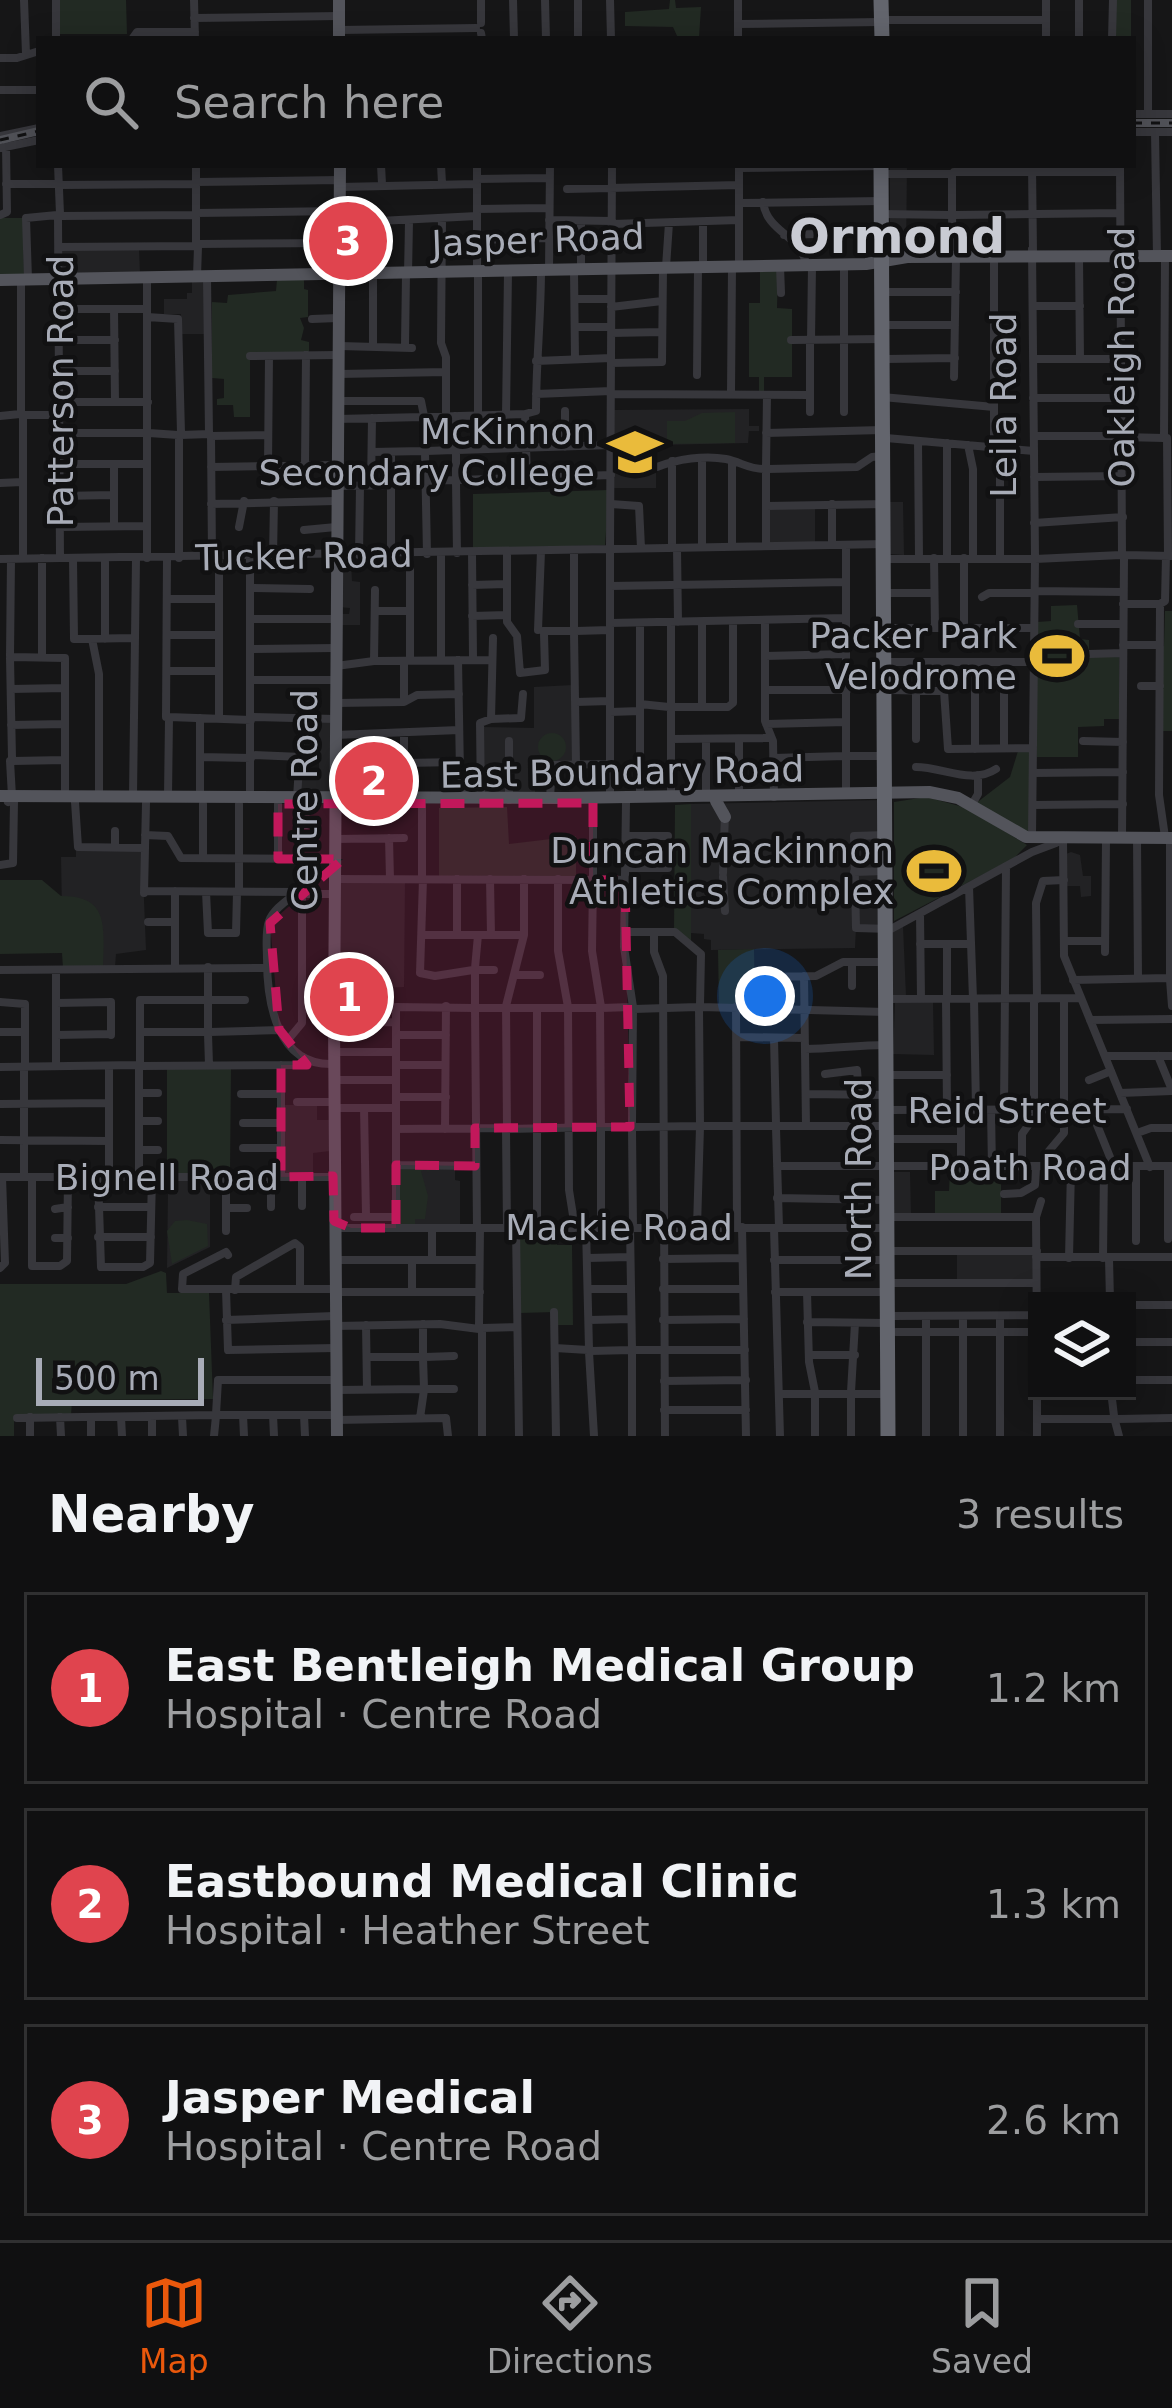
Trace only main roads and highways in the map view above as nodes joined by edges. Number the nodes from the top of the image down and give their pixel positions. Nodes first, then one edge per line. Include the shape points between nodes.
1 (339, 0) edge
2 (884, 0) edge
3 (339, 26) edge
4 (884, 30) edge
5 (340, 168) edge
6 (883, 169) edge
7 (1164, 258) edge
8 (881, 266) junction
9 (339, 276) junction
10 (0, 280) edge
11 (884, 333) junction
12 (885, 397) junction
13 (885, 628) junction
14 (884, 688) junction
15 (887, 782) junction
16 (8, 797) edge
17 (248, 797) junction
18 (371, 799) junction
19 (478, 799) junction
20 (623, 799) junction
21 (201, 800) junction
22 (319, 801) junction
23 (509, 801) junction
24 (725, 801) junction
25 (142, 803) junction
26 (1167, 836) edge
27 (889, 869) junction
28 (337, 1436) edge
29 (888, 1436) edge

1 - 3 main road
2 - 4 highway
5 - 9 main road, Centre Road
6 - 8 highway, North Road
7 - 8 main road, Jasper Road via 907,257
8 - 9 main road, Jasper Road
8 - 11 highway, North Road
9 - 10 main road, Jasper Road
9 - 22 main road, Centre Road via 335,782
11 - 12 highway, North Road
11 - 12 highway, North Road
12 - 13 highway, North Road
13 - 14 highway, North Road
13 - 14 highway, North Road
14 - 15 highway, North Road
15 - 24 main road, East Boundary Road via 846,795
15 - 26 main road, East Boundary Road via 944,794 1032,842
15 - 27 highway, North Road
15 - 27 highway, North Road
16 - 25 main road, East Boundary Road
17 - 21 main road, East Boundary Road
17 - 22 main road, East Boundary Road
17 - 22 main road, East Boundary Road
18 - 19 main road, East Boundary Road
18 - 19 main road, East Boundary Road
18 - 22 main road, East Boundary Road
19 - 23 main road, East Boundary Road
20 - 23 main road, East Boundary Road
20 - 23 main road, East Boundary Road
20 - 24 main road, East Boundary Road
20 - 24 main road, East Boundary Road
21 - 25 main road, East Boundary Road
21 - 25 main road, East Boundary Road
22 - 28 main road, Centre Road via 334,839
27 - 29 highway, North Road

